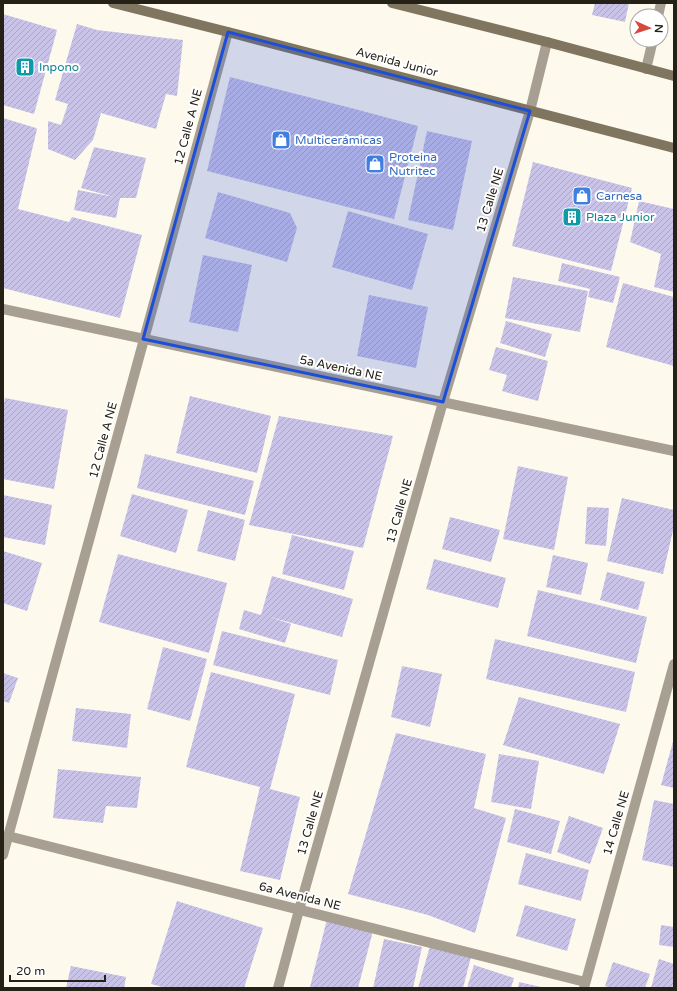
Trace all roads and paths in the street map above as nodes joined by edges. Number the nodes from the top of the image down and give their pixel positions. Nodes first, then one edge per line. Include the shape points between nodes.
1 (113, 3) edge
2 (392, 3) edge
3 (228, 32) junction
4 (547, 42) junction
5 (650, 48) edge
6 (646, 69) junction
7 (674, 76) edge
8 (530, 111) junction
9 (674, 148) edge
10 (3, 309) edge
11 (144, 339) junction
12 (443, 402) junction
13 (674, 452) edge
14 (674, 664) edge
15 (8, 836) junction
16 (3, 855) edge
17 (299, 910) junction
18 (585, 985) edge
19 (278, 988) edge

1 - 3 main road, Avenida Junior
2 - 4 main road
3 - 8 main road, Avenida Junior
3 - 11 street, 12 Calle A NE
4 - 6 main road
4 - 8 street, 13 Calle NE
5 - 6 street
6 - 7 main road
8 - 9 main road, Avenida Junior
8 - 12 street, 13 Calle NE
10 - 11 street, 5a Avenida NE
11 - 12 street, 5a Avenida NE
11 - 15 street, 12 Calle A NE
12 - 13 street, 5a Avenida NE
12 - 17 street, 13 Calle NE
14 - 18 street, 14 Calle NE
15 - 16 street, 12 Calle A NE
15 - 17 street, 6a Avenida NE
17 - 18 street, 6a Avenida NE
17 - 19 street, 13 Calle NE

